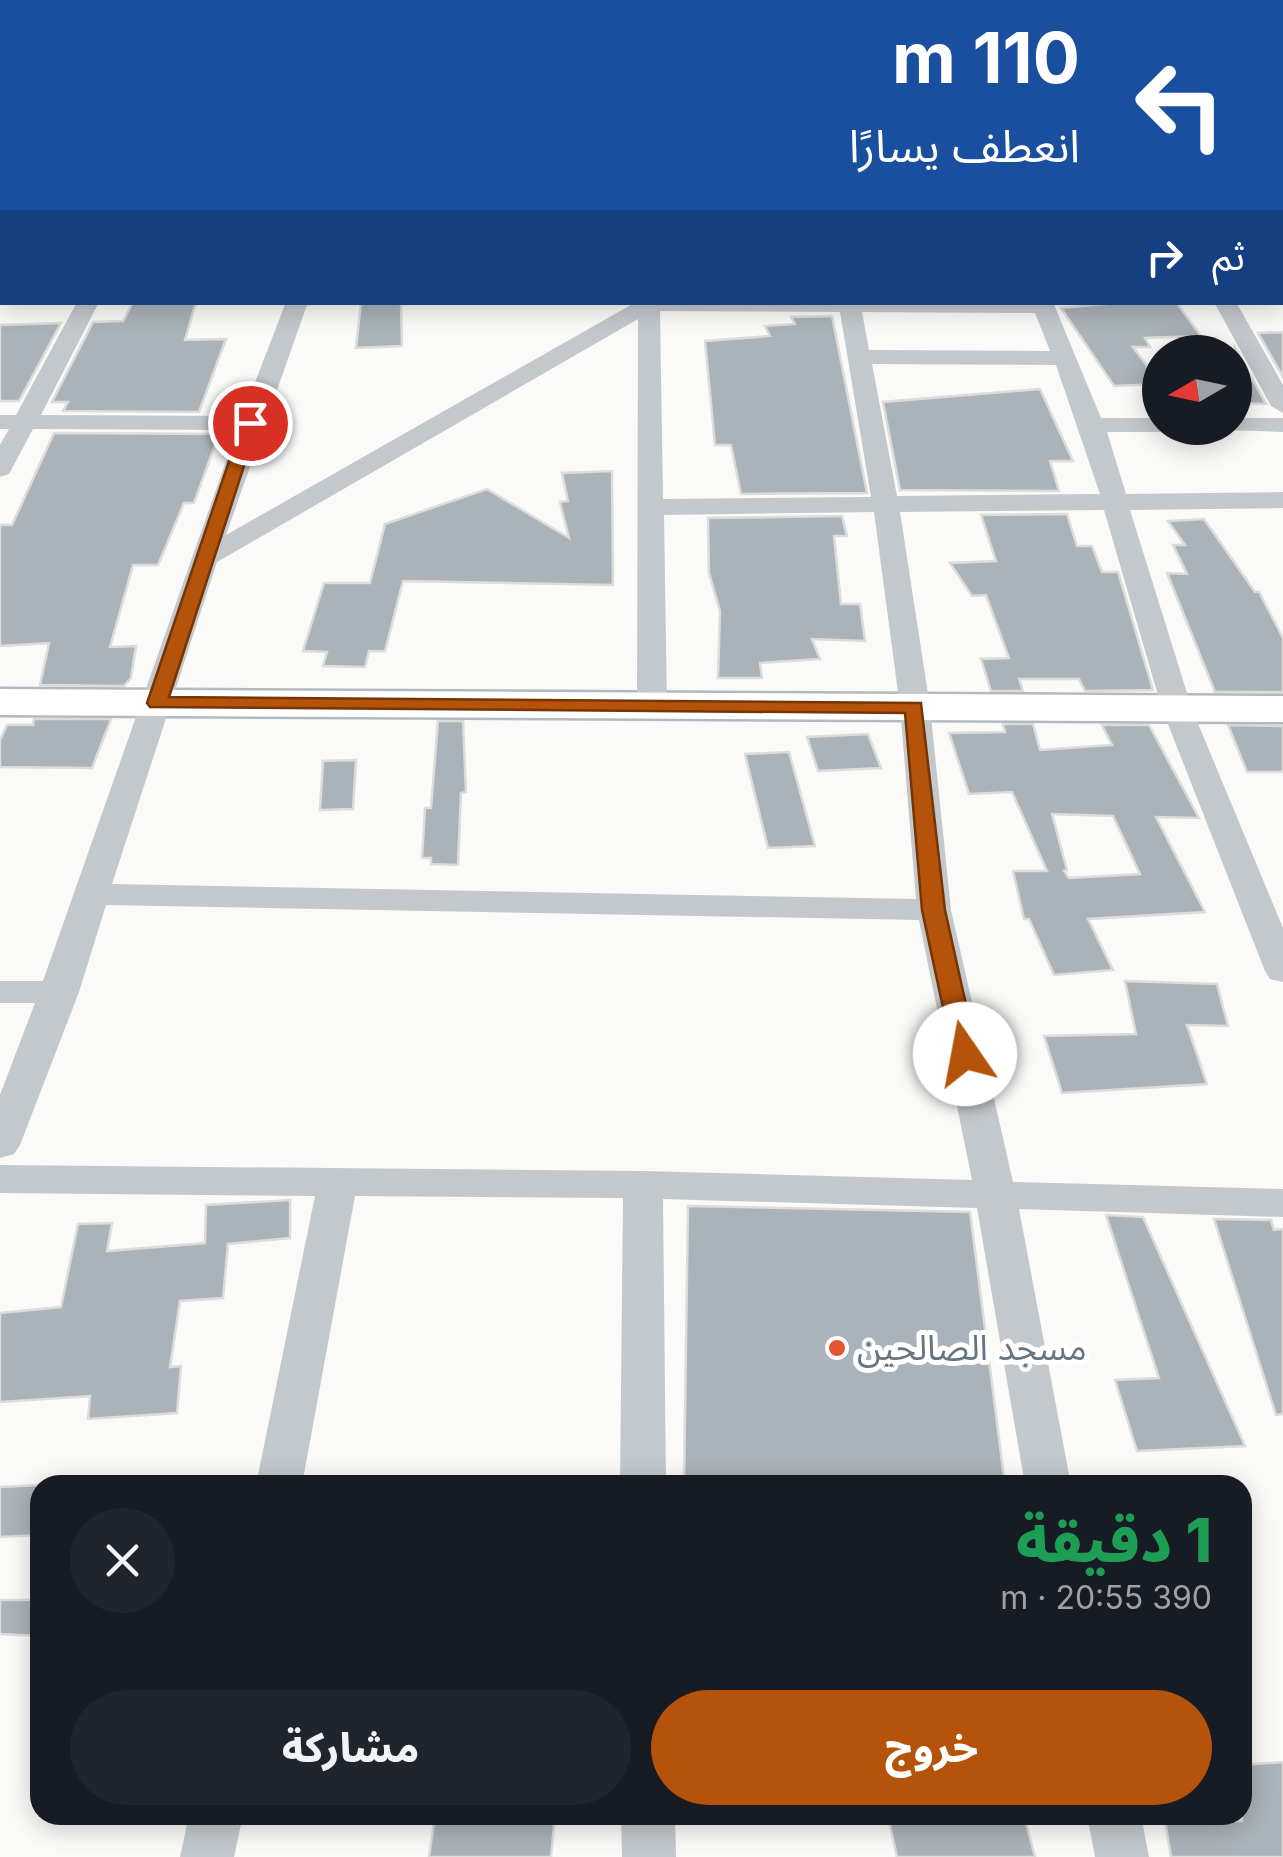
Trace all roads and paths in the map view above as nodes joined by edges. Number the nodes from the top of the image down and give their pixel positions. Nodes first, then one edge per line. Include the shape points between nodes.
1 (86, 305) edge
2 (296, 305) edge
3 (646, 305) edge
4 (649, 305) edge
5 (783, 305) edge
6 (946, 305) edge
7 (1043, 305) edge
8 (1226, 305) edge
9 (850, 306) junction
10 (862, 357) junction
11 (1064, 358) junction
12 (1283, 406) edge
13 (13, 422) edge
14 (250, 423) junction
15 (1142, 425) edge
16 (1252, 425) edge
17 (1283, 425) edge
18 (1092, 426) junction
19 (0, 469) edge
20 (1115, 500) junction
21 (1283, 500) edge
22 (648, 506) junction
23 (886, 507) junction
24 (205, 558) junction
25 (0, 702) edge
26 (157, 703) junction
27 (652, 706) junction
28 (914, 707) junction
29 (1177, 709) junction
30 (1283, 709) edge
31 (90, 894) junction
32 (934, 910) junction
33 (1283, 971) edge
34 (0, 992) edge
35 (61, 992) junction
36 (0, 1145) edge
37 (0, 1179) edge
38 (338, 1181) junction
39 (643, 1185) junction
40 (996, 1198) junction
41 (1283, 1202) edge
42 (281, 1475) edge
43 (643, 1475) edge
44 (1046, 1475) edge
45 (214, 1825) edge
46 (648, 1825) edge
47 (1116, 1825) edge
48 (208, 1857) edge
49 (649, 1857) edge
50 (1122, 1857) edge

1 - 13 street
2 - 14 street
3 - 24 street
4 - 22 street
5 - 9 street
6 - 9 street
7 - 11 street
8 - 12 street
9 - 10 street
10 - 11 street
10 - 23 street
11 - 18 street
13 - 14 street
13 - 19 street
14 - 24 street
15 - 18 street
16 - 17 street
18 - 20 street
20 - 21 street
20 - 23 street
20 - 29 street
22 - 23 street
22 - 27 street
23 - 28 street
24 - 26 street
25 - 26 street
26 - 27 street
26 - 31 street
27 - 28 street
28 - 29 street
28 - 32 street
29 - 30 street
29 - 33 street
31 - 32 street
31 - 35 street
32 - 40 street
34 - 35 street
35 - 36 street
37 - 38 street
38 - 39 street
38 - 42 street
39 - 40 street
39 - 43 street
40 - 41 street
40 - 44 street
45 - 48 street
46 - 49 street
47 - 50 street

